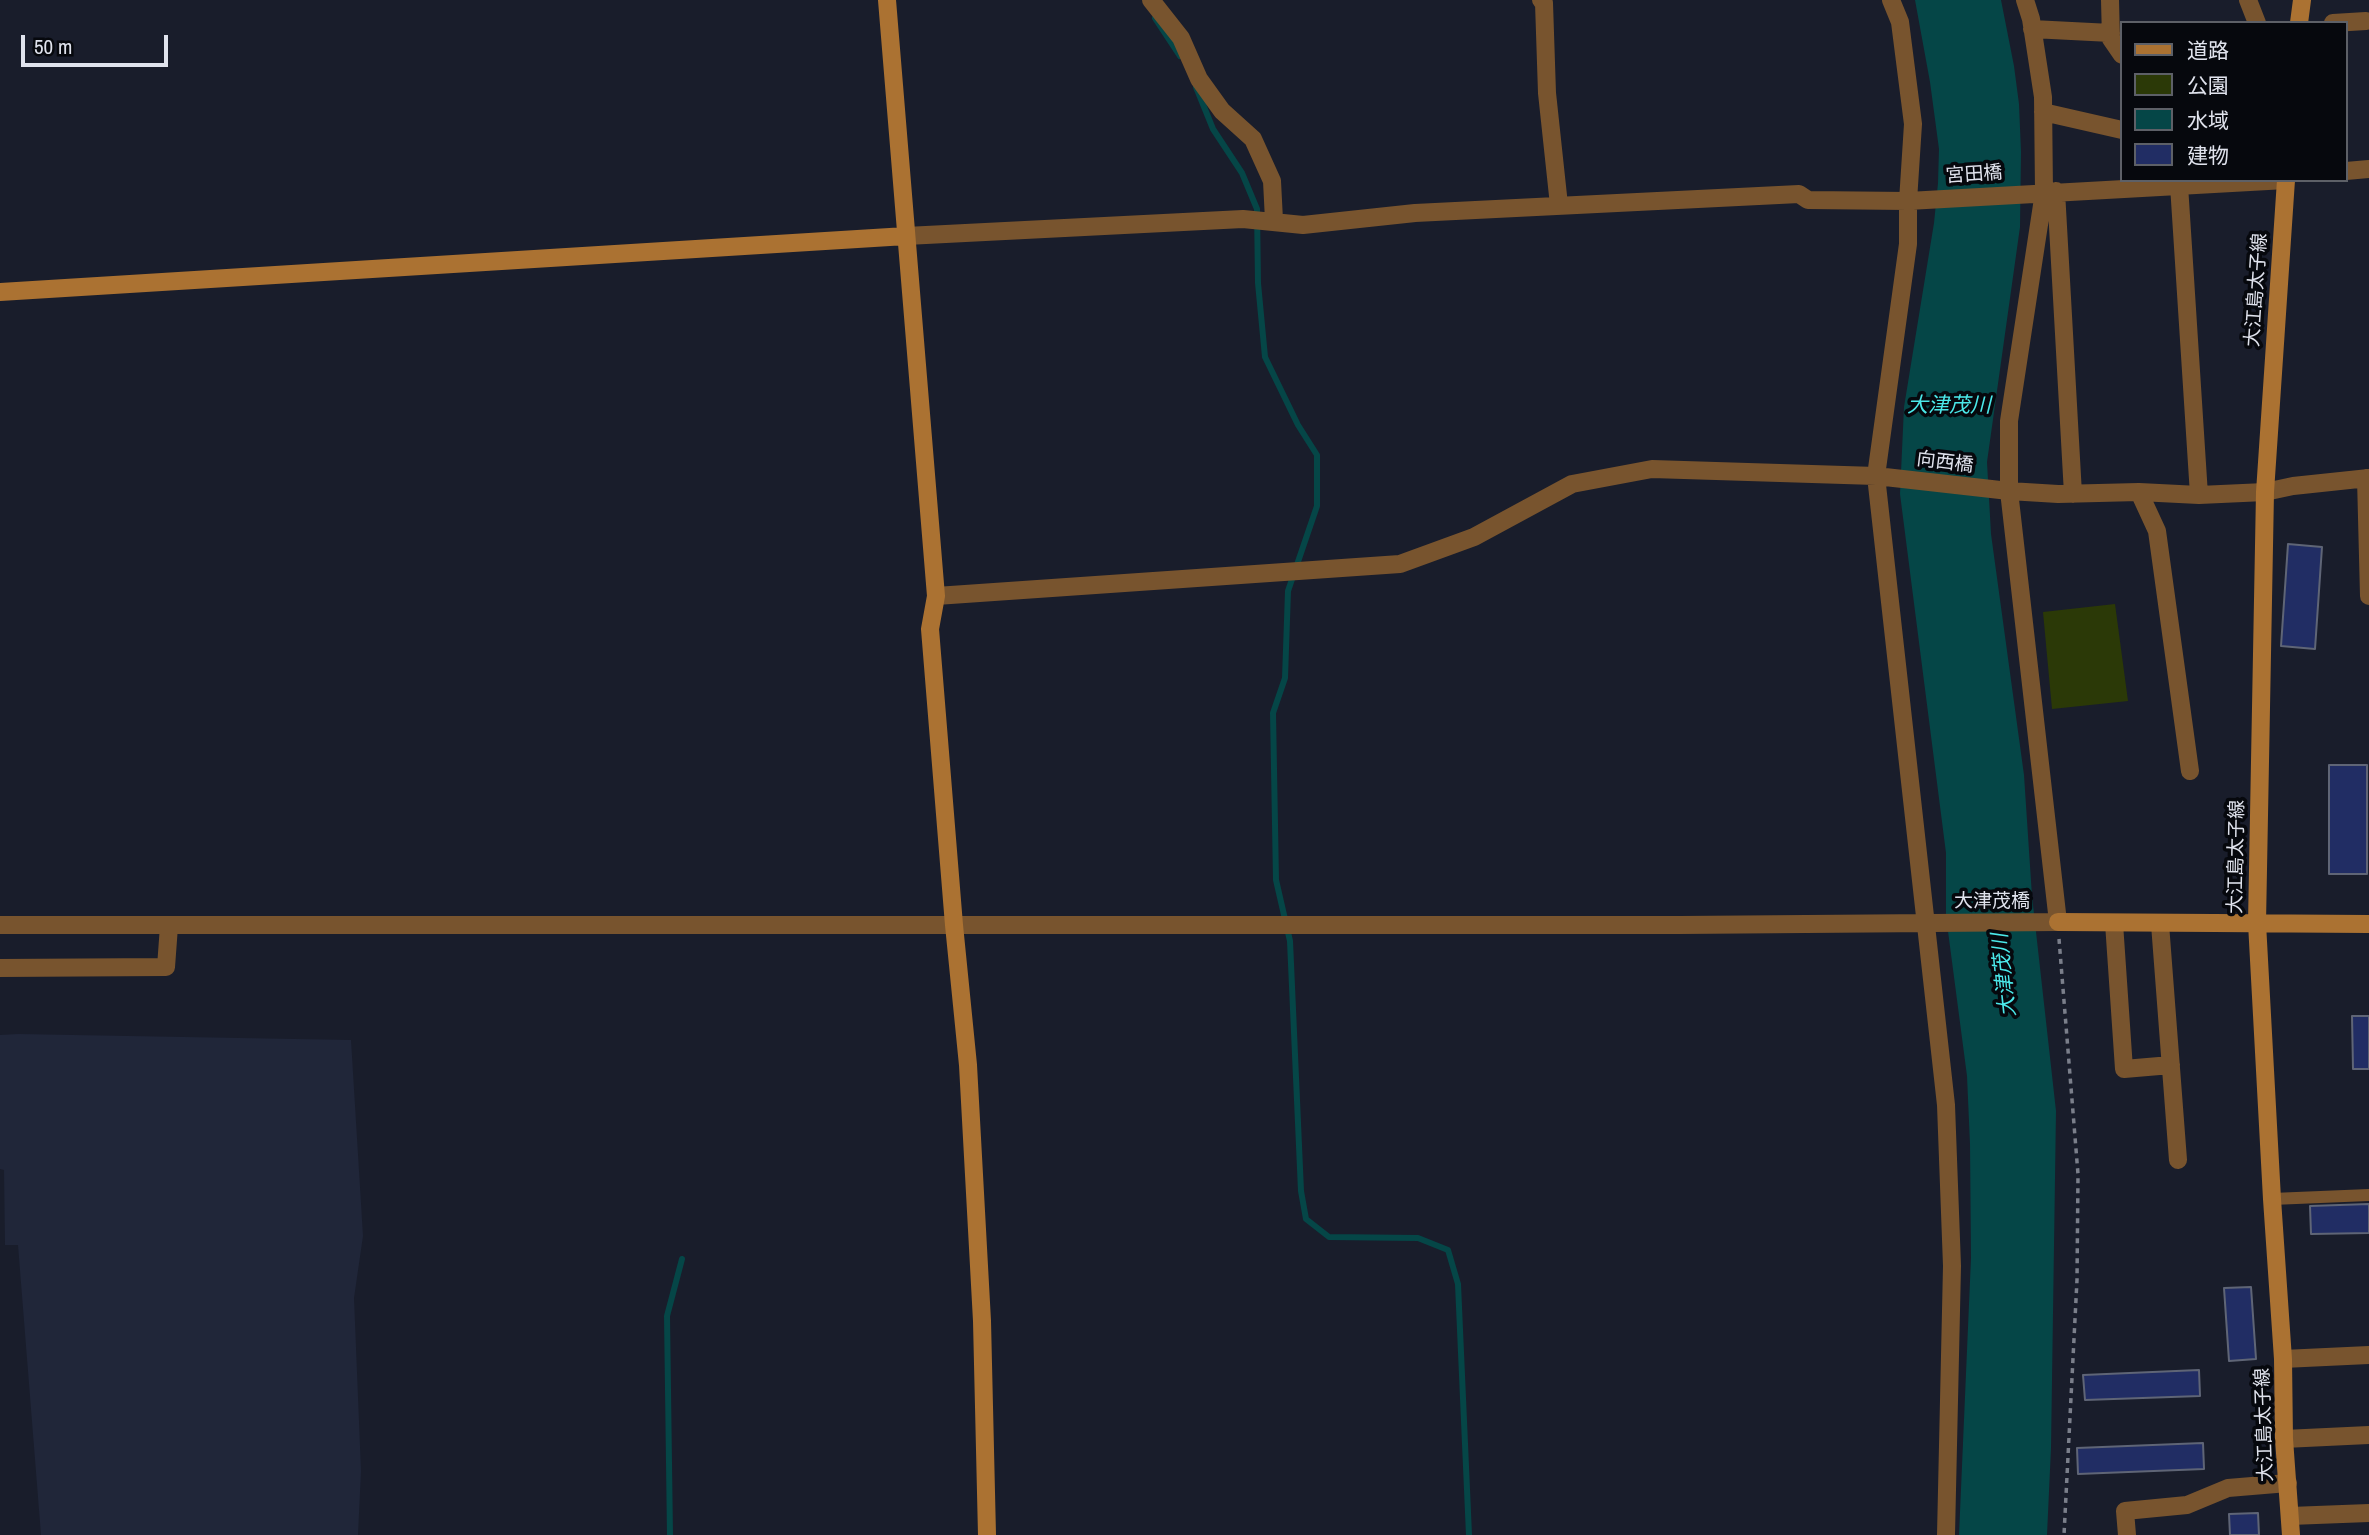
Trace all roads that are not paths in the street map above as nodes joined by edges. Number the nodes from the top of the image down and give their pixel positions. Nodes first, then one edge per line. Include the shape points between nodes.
1 (887, 0) edge
2 (1151, 0) edge
3 (1541, 0) edge
4 (1891, 0) edge
5 (2025, 0) edge
6 (2110, 0) edge
7 (2248, 0) edge
8 (2302, 0) edge
9 (2366, 20) dead end
10 (2257, 21) edge
11 (2299, 21) edge
12 (2348, 22) edge
13 (2032, 29) junction
14 (2111, 33) junction
15 (2120, 52) edge
16 (2043, 112) junction
17 (2120, 130) edge
18 (2369, 169) edge
19 (2348, 171) edge
20 (2227, 182) edge
21 (2286, 182) edge
22 (2168, 184) edge
23 (2050, 192) junction
24 (1908, 201) junction
25 (1559, 205) junction
26 (1274, 220) junction
27 (906, 236) junction
28 (0, 292) edge
29 (1876, 476) junction
30 (2367, 478) edge
31 (2009, 491) junction
32 (2139, 492) junction
33 (2265, 492) junction
34 (2073, 494) junction
35 (2199, 495) junction
36 (936, 596) junction
37 (2369, 596) edge
38 (2190, 771) dead end
39 (2058, 922) junction
40 (1925, 923) junction
41 (2114, 923) junction
42 (2257, 923) junction
43 (2160, 924) junction
44 (2369, 924) edge
45 (0, 925) edge
46 (954, 925) junction
47 (169, 926) junction
48 (0, 968) edge
49 (2171, 1065) junction
50 (2178, 1160) dead end
51 (2369, 1195) edge
52 (2272, 1199) junction
53 (2369, 1355) edge
54 (2283, 1359) junction
55 (2369, 1435) edge
56 (2284, 1439) junction
57 (2288, 1483) junction
58 (2369, 1513) edge
59 (2290, 1516) junction
60 (987, 1535) edge
61 (1946, 1535) edge
62 (2127, 1535) edge
63 (2291, 1535) edge

1 - 27 street
2 - 26 street via 1181,38 1199,79 1222,111 1253,139 1272,181
3 - 25 street
4 - 24 street via 1900,22 1913,124
5 - 13 street
6 - 14 street
7 - 10 street
8 - 11 street
9 - 12 street
13 - 14 street
13 - 16 street
14 - 15 street
16 - 17 street
16 - 23 street
18 - 19 street
20 - 22 street, 宮田橋
21 - 33 street, 大江島太子線
22 - 23 street, 宮田橋
22 - 35 street
23 - 24 street, 宮田橋
23 - 31 street via 2009,421
23 - 34 street
24 - 25 street, 宮田橋 via 1808,200 1799,194
24 - 29 street via 1908,244
25 - 26 street, 宮田橋 via 1303,225
26 - 27 street, 宮田橋
27 - 28 street
27 - 36 street
29 - 31 street, 向西橋
29 - 36 street, 向西橋 via 1652,469 1572,484 1474,537 1400,564
29 - 40 street
30 - 33 street, 向西橋
30 - 37 street
31 - 34 street, 向西橋
31 - 39 street
32 - 34 street, 向西橋
32 - 35 street, 向西橋
32 - 38 street via 2157,531
33 - 35 street, 向西橋
33 - 42 street, 大江島太子線
36 - 46 street via 930,629
39 - 40 street, 大津茂橋
39 - 41 street
40 - 46 street, 大津茂橋
40 - 61 street via 1946,1105 1952,1266
41 - 43 street
41 - 49 street via 2124,1069
42 - 43 street
42 - 44 street
42 - 52 street, 大江島太子線
43 - 49 street
45 - 47 street, 大津茂橋
46 - 47 street, 大津茂橋
46 - 60 street via 968,1065 982,1321
47 - 48 street via 166,967
49 - 50 street
51 - 52 lane
52 - 54 street, 大江島太子線
53 - 54 street
54 - 56 street, 大江島太子線
55 - 56 street
56 - 57 street, 大江島太子線
57 - 59 street, 大江島太子線
57 - 62 street via 2228,1488 2187,1505 2124,1511
58 - 59 street
59 - 63 street, 大江島太子線

